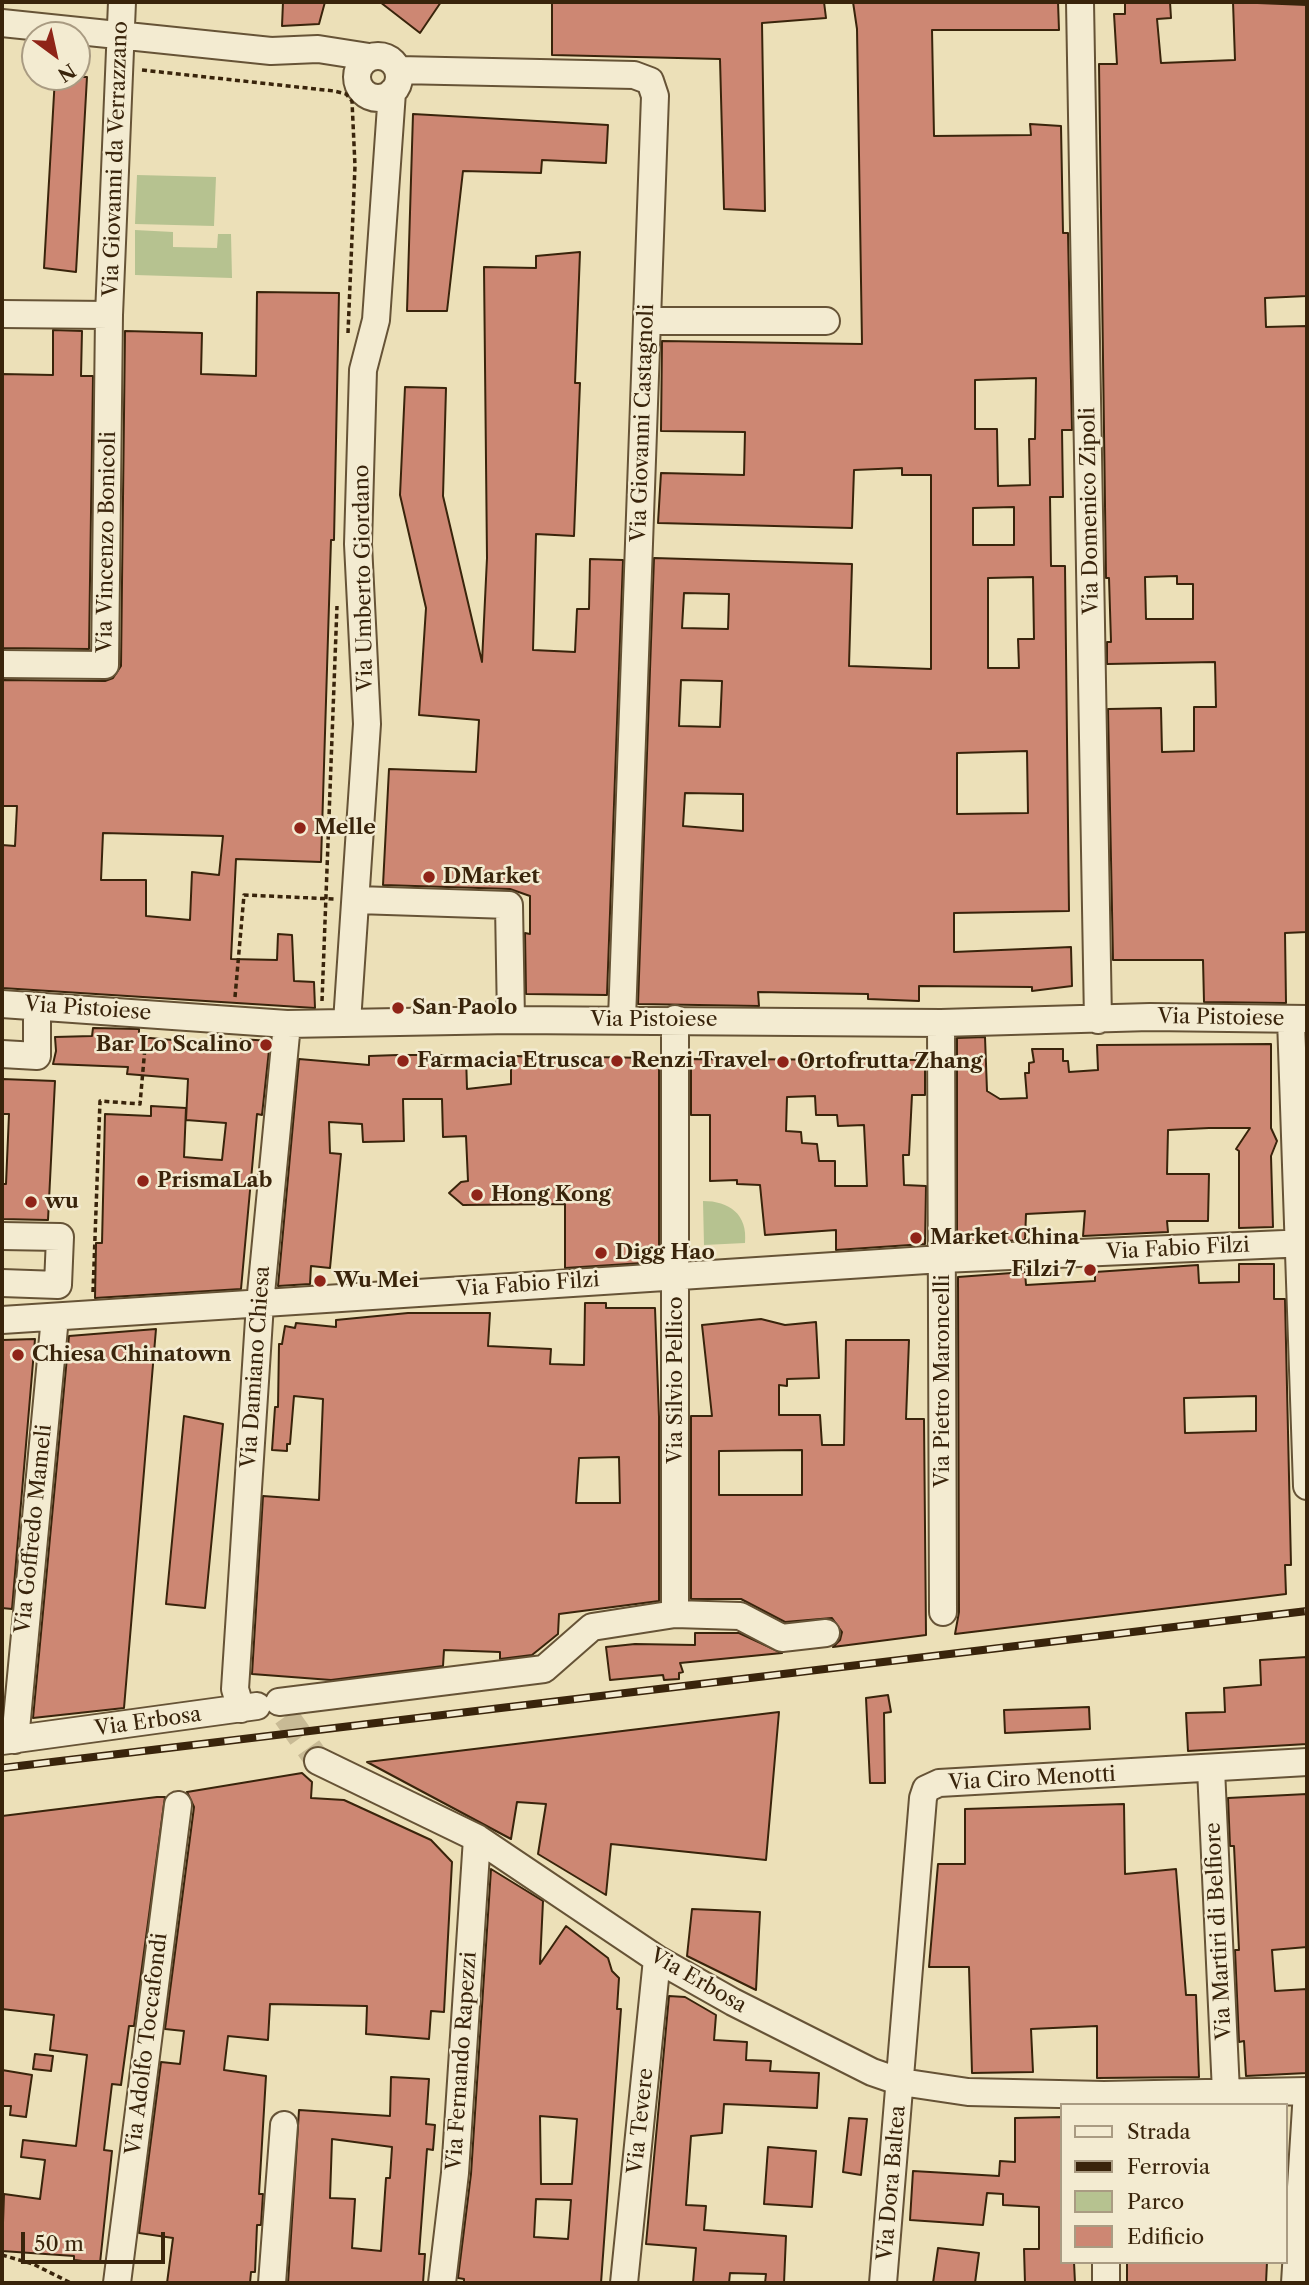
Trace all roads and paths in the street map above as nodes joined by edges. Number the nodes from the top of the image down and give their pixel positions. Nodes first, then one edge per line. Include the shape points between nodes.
1 (122, 2) edge
2 (1080, 2) edge
3 (2, 23) edge
4 (121, 36) junction
5 (363, 67) junction
6 (119, 68) junction
7 (395, 81) junction
8 (2, 314) edge
9 (109, 315) junction
10 (647, 321) junction
11 (826, 321) dead end
12 (347, 346) dead end
13 (337, 595) dead end
14 (2, 664) edge
15 (325, 899) junction
16 (357, 900) junction
17 (2, 1004) edge
18 (37, 1006) junction
19 (322, 1013) dead end
20 (234, 1015) junction
21 (622, 1019) junction
22 (675, 1019) junction
23 (1299, 1019) edge
24 (511, 1020) junction
25 (1098, 1020) junction
26 (348, 1022) junction
27 (941, 1023) junction
28 (287, 1024) junction
29 (146, 1027) dead end
30 (2, 1054) edge
31 (2, 1236) edge
32 (1303, 1244) edge
33 (942, 1259) junction
34 (677, 1275) junction
35 (2, 1283) edge
36 (260, 1304) junction
37 (92, 1315) junction
38 (55, 1317) junction
39 (2, 1320) edge
40 (1307, 1486) edge
41 (943, 1612) dead end
42 (676, 1614) junction
43 (826, 1633) dead end
44 (241, 1709) junction
45 (8, 1741) edge
46 (318, 1761) tunnel mouth
47 (1307, 1762) edge
48 (1211, 1769) junction
49 (178, 1805) dead end
50 (477, 1838) junction
51 (657, 1959) junction
52 (901, 2082) junction
53 (1307, 2091) edge
54 (1226, 2092) junction
55 (1104, 2100) edge
56 (284, 2125) dead end
57 (2, 2255) edge
58 (1106, 2264) edge
59 (71, 2283) edge
60 (117, 2283) edge
61 (272, 2283) edge
62 (442, 2283) edge
63 (624, 2283) edge
64 (883, 2283) edge
65 (1106, 2283) edge
66 (1295, 2283) edge

1 - 4 street, Via Giovanni da Verrazzano
2 - 25 street, Via Domenico Zipoli
3 - 4 street
4 - 5 street via 271,51 351,52
4 - 6 street, Via Giovanni da Verrazzano
5 - 7 street via 388,58
5 - 7 street via 360,88 369,96 384,97
6 - 9 street, Via Giovanni da Verrazzano
6 - 12 path via 346,93 352,101 355,166
7 - 10 street, Via Giovanni Castagnoli via 634,75 650,81 655,96
7 - 16 street, Via Umberto Giordano via 376,320 363,370 358,544 367,724
8 - 9 street
9 - 14 street, Via Vincenzo Bonicoli via 105,666
10 - 11 street
10 - 21 street, Via Giovanni Castagnoli
13 - 15 path
15 - 16 path
15 - 19 path
15 - 20 path via 244,895
16 - 24 street via 509,905
16 - 26 street, Via Umberto Giordano
17 - 18 street, Via Pistoiese
18 - 20 street, Via Pistoiese
18 - 30 street via 37,1056
20 - 28 street, Via Pistoiese
21 - 22 street, Via Pistoiese
21 - 24 street, Via Pistoiese
22 - 27 street, Via Pistoiese
22 - 34 street, Via Silvio Pellico
23 - 25 street, Via Pistoiese
23 - 32 street
24 - 26 street, Via Pistoiese
25 - 27 street, Via Pistoiese
26 - 28 street, Via Pistoiese
27 - 33 street, Via Pietro Maroncelli
28 - 36 street, Via Damiano Chiesa
29 - 37 path via 140,1104 100,1101
31 - 35 street via 60,1237 58,1285
32 - 33 street, Via Fabio Filzi
32 - 40 street
33 - 34 street, Via Fabio Filzi
33 - 41 street, Via Pietro Maroncelli
34 - 36 street, Via Fabio Filzi
34 - 42 street, Via Silvio Pellico
36 - 37 street, Via Fabio Filzi
36 - 44 street, Via Damiano Chiesa via 234,1689
37 - 38 street, Via Fabio Filzi
38 - 39 street, Via Fabio Filzi
38 - 45 street, Via Goffredo Mameli
42 - 43 street via 740,1616 782,1638
42 - 44 street, Via Erbosa via 592,1627 544,1670 282,1709
44 - 45 street, Via Erbosa
46 - 50 street, Via Erbosa
47 - 48 street, Via Ciro Menotti
48 - 52 street, Via Ciro Menotti via 939,1783 926,1789
48 - 54 street, Via Martiri di Belfiore
49 - 60 street, Via Adolfo Toccafondi
50 - 51 street, Via Erbosa
50 - 62 street, Via Fernando Rapezzi via 455,2173
51 - 52 street, Via Erbosa via 756,2014
51 - 63 street, Via Tevere
52 - 55 street, Via Erbosa via 968,2092
52 - 64 street, Via Dora Baltea
53 - 54 street, Via Erbosa
53 - 66 street
54 - 55 street, Via Erbosa
56 - 61 street
57 - 59 path
58 - 65 street

